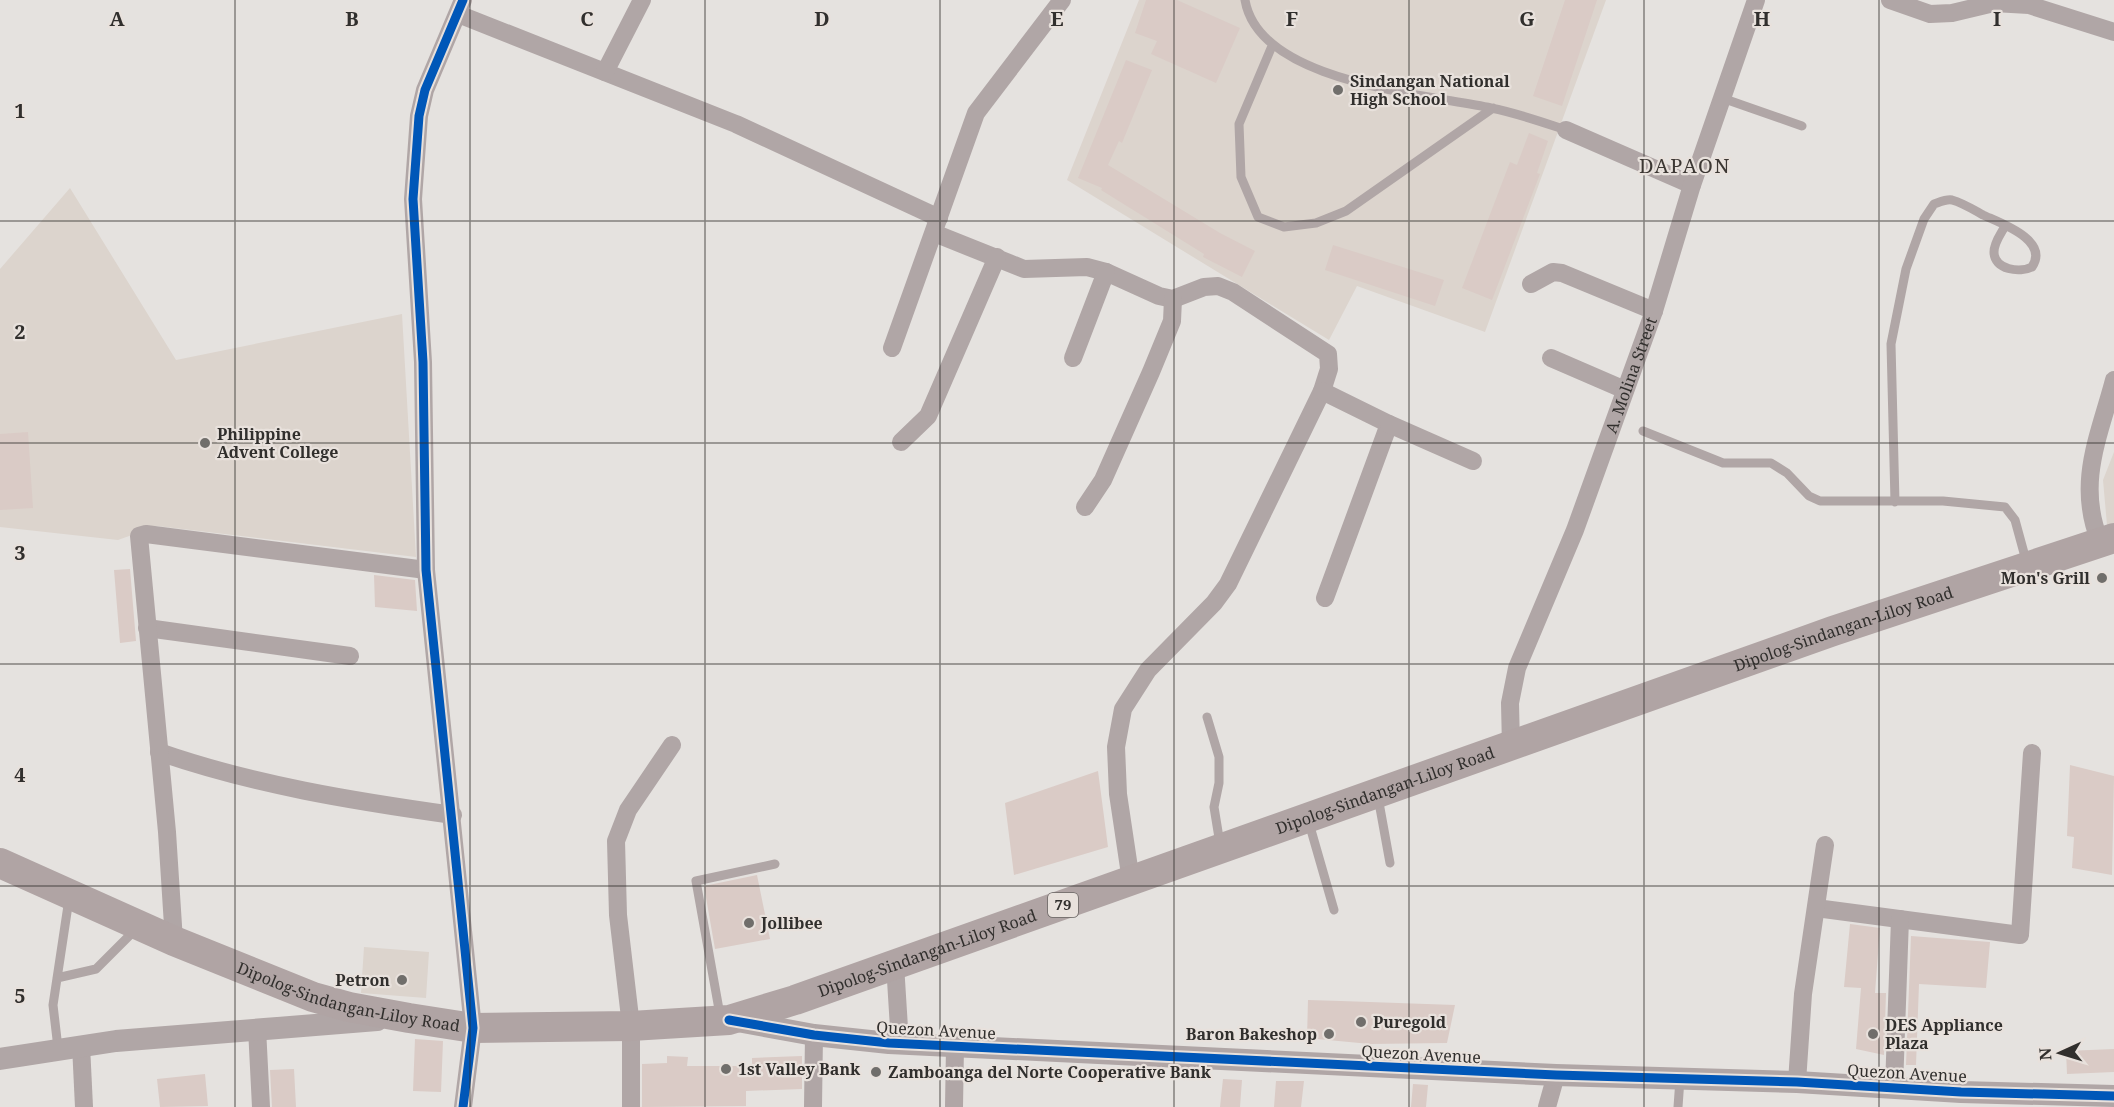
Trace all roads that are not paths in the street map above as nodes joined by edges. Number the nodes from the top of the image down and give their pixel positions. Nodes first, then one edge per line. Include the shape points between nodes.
1 (642, 0) edge
2 (1062, 0) edge
3 (1245, 0) edge
4 (1756, 0) edge
5 (1890, 0) edge
6 (460, 7) edge
7 (2114, 32) edge
8 (1272, 46) junction
9 (605, 72) junction
10 (1722, 98) junction
11 (1492, 108) junction
12 (1802, 126) dead end
13 (1566, 130) joint
14 (1692, 185) junction
15 (936, 226) junction
16 (2005, 226) junction
17 (997, 257) junction
18 (1106, 272) junction
19 (1531, 284) dead end
20 (1173, 298) junction
21 (1654, 311) junction
22 (892, 348) dead end
23 (1073, 358) dead end
24 (1551, 358) dead end
25 (2114, 380) edge
26 (1625, 390) junction
27 (1322, 391) junction
28 (1389, 424) junction
29 (1643, 431) dead end
30 (901, 442) dead end
31 (1473, 461) dead end
32 (1895, 502) junction
33 (1085, 507) dead end
34 (2107, 540) edge
35 (2028, 566) junction
36 (426, 570) junction
37 (1325, 598) dead end
38 (147, 628) junction
39 (350, 656) dead end
40 (1207, 717) dead end
41 (672, 745) dead end
42 (1511, 747) junction
43 (159, 752) junction
44 (2032, 753) dead end
45 (1377, 794) junction
46 (453, 815) junction
47 (1308, 819) junction
48 (1825, 845) dead end
49 (1221, 849) junction
50 (1390, 862) dead end
51 (0, 863) edge
52 (775, 864) dead end
53 (1131, 881) junction
54 (70, 894) junction
55 (1816, 908) junction
56 (1334, 910) dead end
57 (1900, 919) junction
58 (139, 925) junction
59 (174, 941) junction
60 (895, 964) junction
61 (57, 978) junction
62 (409, 1018) junction
63 (725, 1020) junction
64 (632, 1026) junction
65 (257, 1028) junction
66 (473, 1028) junction
67 (814, 1035) junction
68 (900, 1044) junction
69 (81, 1045) junction
70 (955, 1046) junction
71 (58, 1048) junction
72 (0, 1059) edge
73 (1556, 1075) junction
74 (1680, 1079) junction
75 (1797, 1082) junction
76 (1894, 1087) junction
77 (2114, 1096) edge
78 (84, 1107) edge
79 (261, 1107) edge
80 (463, 1107) edge
81 (631, 1107) edge
82 (813, 1107) edge
83 (954, 1107) edge
84 (1548, 1107) edge
85 (1678, 1107) edge

1 - 9 street
2 - 15 street via 976,113
3 - 8 lane via 1247,12
4 - 10 street, A. Molina Street
5 - 7 street via 1930,14 1994,3 2029,5
6 - 9 street
6 - 36 street via 423,99 413,199 423,362
8 - 11 lane via 1362,85
8 - 11 lane via 1239,124 1241,177 1258,217 1284,227 1316,223 1346,211
9 - 15 street via 736,124
10 - 12 lane
10 - 14 street, A. Molina Street
11 - 13 lane
13 - 14 street
14 - 21 street, A. Molina Street
15 - 17 street
15 - 22 street
16 - 16 lane via 2031,243 2036,257 2032,267 2018,271 1999,264 1995,258 1995,243
16 - 32 lane via 1952,200 1934,204 1924,219 1906,269 1891,344
17 - 18 street via 1024,269 1087,267
17 - 30 street via 928,416
18 - 20 street via 1143,291
18 - 23 street
19 - 21 street via 1553,272 1562,273
20 - 27 street via 1204,286 1233,292 1328,354 1329,369
20 - 33 street via 1172,321 1151,372 1103,480
21 - 26 street, A. Molina Street
24 - 26 street
25 - 34 street via 2089,477 2090,515
26 - 42 street, A. Molina Street via 1575,530 1517,668 1510,703
27 - 28 street
27 - 53 street via 1228,584 1148,670 1123,709 1116,747 1118,794
28 - 31 street
28 - 37 street
29 - 32 lane via 1723,463 1771,463 1820,501
32 - 35 lane via 1943,501 2005,507 2015,520
34 - 35 highway, Dipolog-Sindangan-Liloy Road / 79
35 - 42 highway, Dipolog-Sindangan-Liloy Road / 79 via 1833,631
36 - 38 street via 142,534 139,544
36 - 46 street
38 - 39 street
38 - 43 street
40 - 49 lane via 1219,757 1214,807
41 - 64 street via 633,803 616,841 618,915
42 - 45 highway, Dipolog-Sindangan-Liloy Road / 79
43 - 46 street via 291,788 368,804
43 - 59 street
44 - 57 street via 2020,935
45 - 47 highway, Dipolog-Sindangan-Liloy Road / 79
45 - 50 lane
46 - 66 street
47 - 49 highway, Dipolog-Sindangan-Liloy Road / 79
47 - 56 lane
48 - 55 street
49 - 53 highway, Dipolog-Sindangan-Liloy Road / 79
51 - 54 highway, Dipolog-Sindangan-Liloy Road / 79
52 - 63 lane via 696,881
53 - 60 highway, Dipolog-Sindangan-Liloy Road / 79
54 - 58 highway, Dipolog-Sindangan-Liloy Road / 79
54 - 61 lane
55 - 57 street
55 - 75 street via 1803,994
57 - 76 street
58 - 59 highway, Dipolog-Sindangan-Liloy Road / 79
58 - 61 lane via 96,969
59 - 62 highway, Dipolog-Sindangan-Liloy Road / 79 via 313,997
60 - 63 highway, Dipolog-Sindangan-Liloy Road / 79 via 755,1014
60 - 68 street
61 - 71 lane via 53,1005
62 - 65 street
62 - 66 highway, Dipolog-Sindangan-Liloy Road / 79
63 - 64 highway, Dipolog-Sindangan-Liloy Road / 79
63 - 67 street, Quezon Avenue
64 - 66 highway, Dipolog-Sindangan-Liloy Road / 79
64 - 81 street
65 - 69 street via 216,1035
65 - 79 street
66 - 80 street
67 - 68 street, Quezon Avenue
67 - 82 street
68 - 70 street, Quezon Avenue
69 - 71 street
69 - 78 street
70 - 73 street, Quezon Avenue
70 - 83 street
71 - 72 street
73 - 74 street, Quezon Avenue
73 - 84 street
74 - 75 street, Quezon Avenue
74 - 85 lane
75 - 76 street, Quezon Avenue
76 - 77 street, Quezon Avenue

